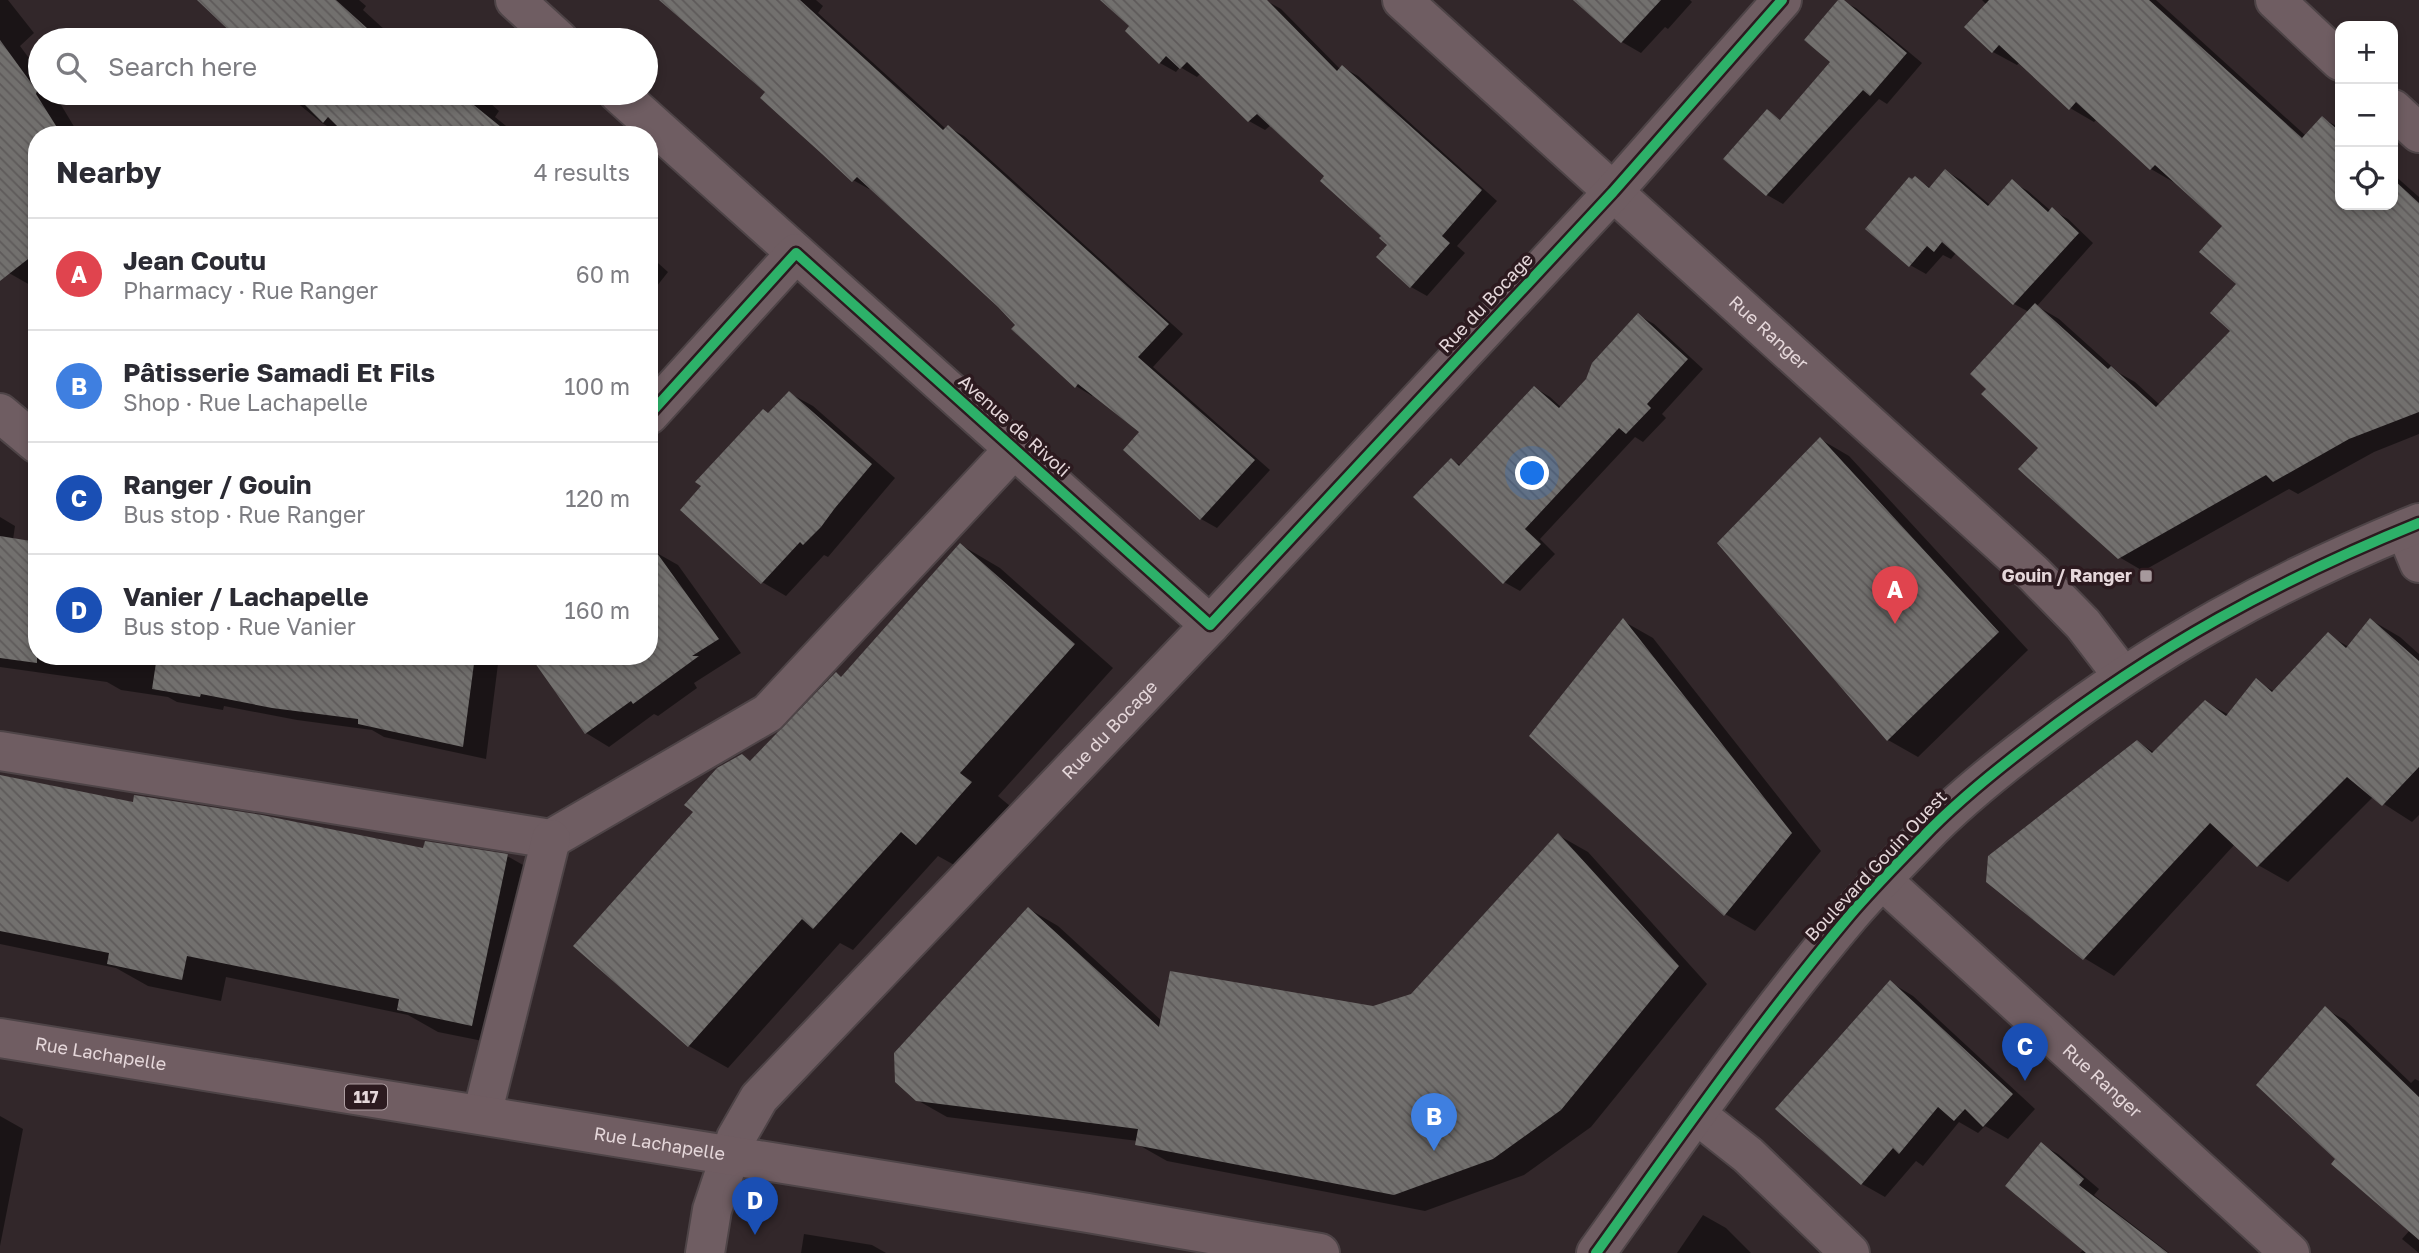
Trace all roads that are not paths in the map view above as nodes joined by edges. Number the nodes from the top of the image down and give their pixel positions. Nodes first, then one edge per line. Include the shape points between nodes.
1 (515, 0) edge
2 (1402, 0) edge
3 (1782, 0) edge
4 (2274, 0) edge
5 (546, 28) edge
6 (2335, 56) edge
7 (631, 105) edge
8 (2398, 114) edge
9 (655, 126) edge
10 (658, 129) edge
11 (2419, 133) edge
12 (1613, 192) junction
13 (796, 253) junction
14 (658, 405) edge
15 (0, 413) edge
16 (28, 436) edge
17 (1014, 449) junction
18 (2414, 538) edge
19 (1210, 625) junction
20 (2122, 675) junction
21 (0, 751) edge
22 (551, 839) junction
23 (1882, 880) junction
24 (0, 1038) edge
25 (1696, 1114) junction
26 (482, 1115) junction
27 (731, 1155) junction
28 (705, 1253) edge
29 (1320, 1253) edge
30 (1596, 1253) edge
31 (1850, 1253) edge
32 (2290, 1253) edge

1 - 5 street
2 - 12 street, Rue Ranger
3 - 12 street, Rue du Bocage
4 - 6 street
7 - 9 street, Avenue de Rivoli
8 - 11 street
10 - 13 street, Avenue de Rivoli
12 - 19 street, Rue du Bocage
12 - 20 street, Rue Ranger via 2033,573 2083,624
13 - 14 street
13 - 17 street, Avenue de Rivoli
15 - 16 street
17 - 19 street, Avenue de Rivoli
17 - 22 street via 768,713
18 - 20 street, Boulevard Gouin Ouest via 2270,589
19 - 27 street, Rue du Bocage via 759,1098
20 - 23 street, Boulevard Gouin Ouest via 1976,788
21 - 22 street
22 - 26 street
23 - 25 street, Boulevard Gouin Ouest via 1815,957
23 - 32 street, Rue Ranger
24 - 26 main road, Rue Lachapelle / 117
25 - 30 street, Boulevard Gouin Ouest
25 - 31 street via 1748,1155
26 - 27 main road, Rue Lachapelle / 117
27 - 28 street, Rue du Bocage via 712,1210
27 - 29 main road, Rue Lachapelle / 117

